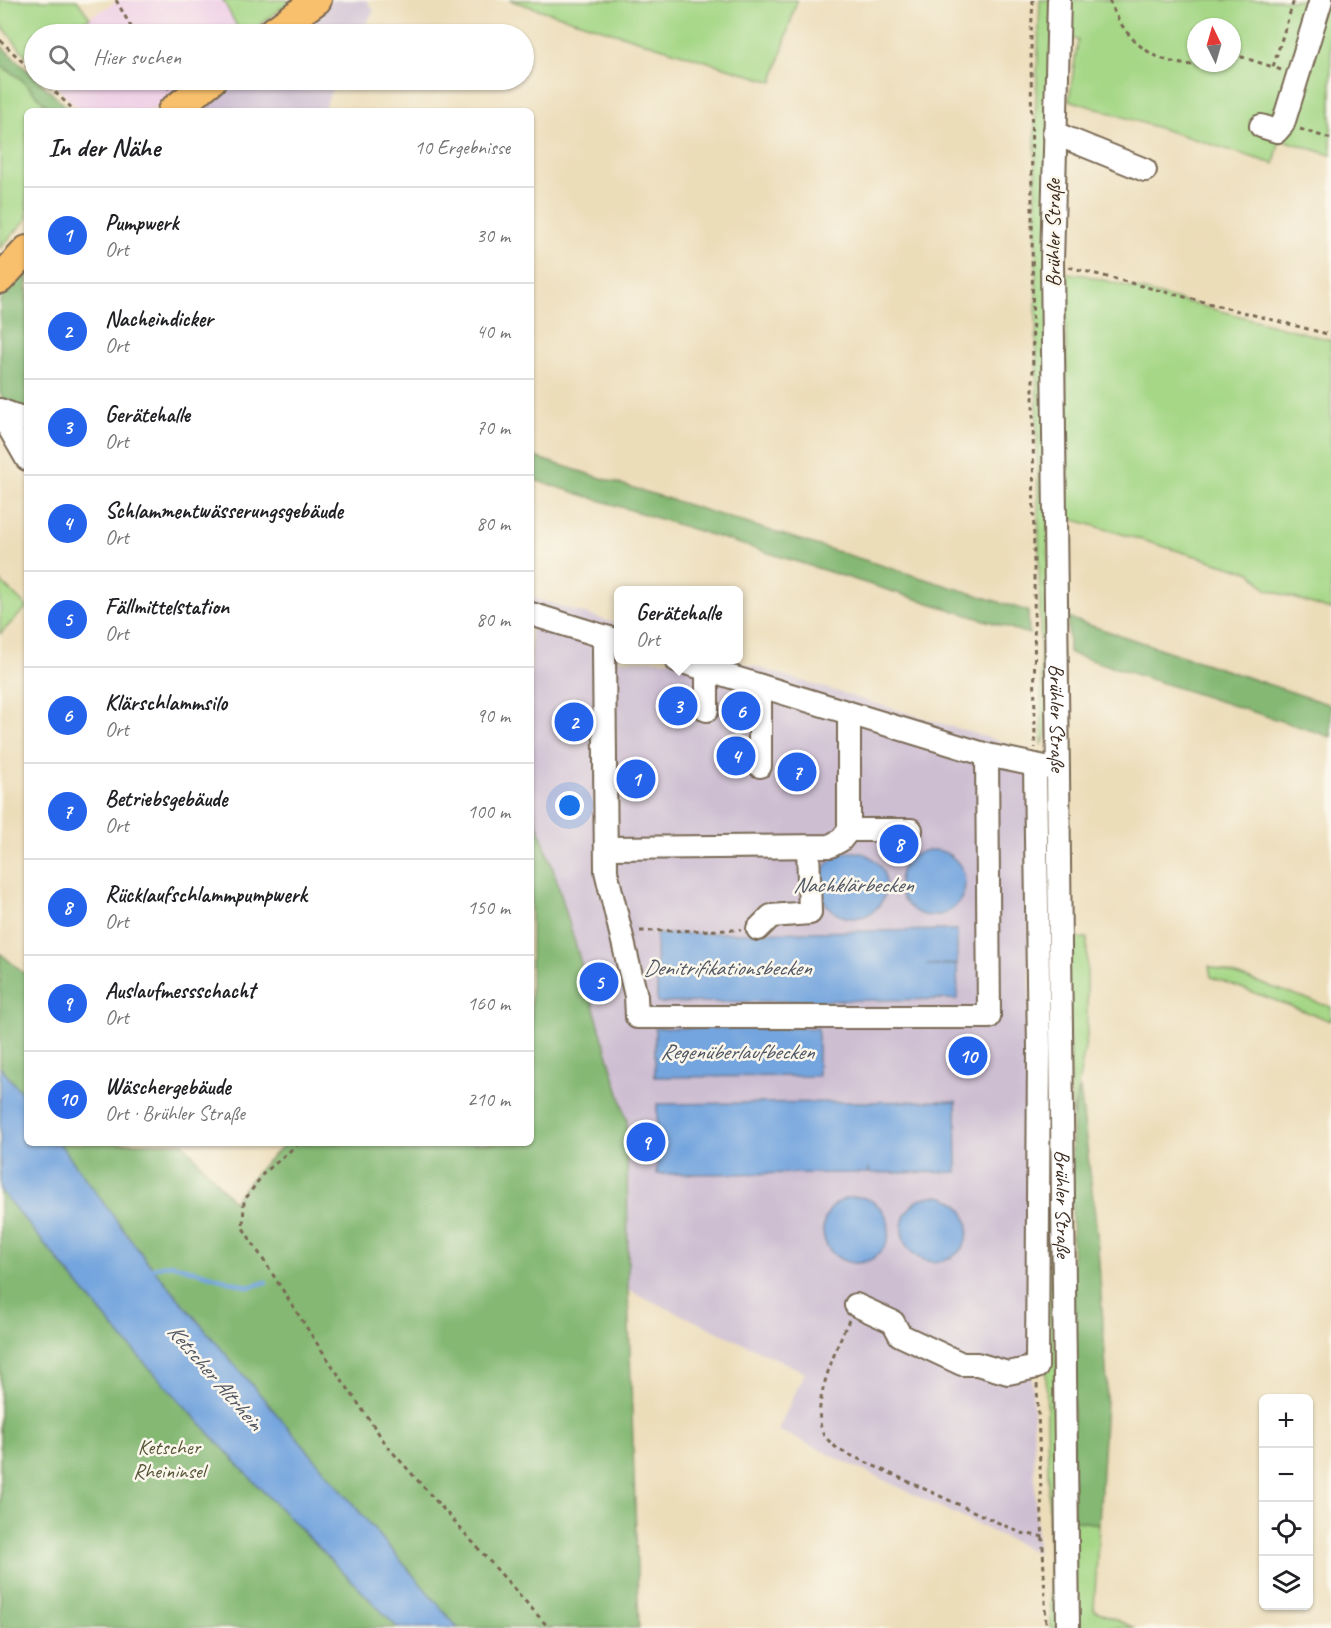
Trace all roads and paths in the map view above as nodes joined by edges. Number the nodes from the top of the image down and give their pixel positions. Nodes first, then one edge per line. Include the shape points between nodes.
1 (116, 0) edge
2 (317, 0) edge
3 (1033, 0) edge
4 (1059, 0) edge
5 (1109, 0) edge
6 (1294, 0) edge
7 (1322, 0) edge
8 (129, 24) edge
9 (284, 24) edge
10 (0, 40) edge
11 (1241, 57) edge
12 (24, 63) edge
13 (1187, 66) edge
14 (1273, 67) junction
15 (1298, 75) junction
16 (53, 90) edge
17 (199, 90) edge
18 (72, 108) edge
19 (176, 108) edge
20 (1054, 127) junction
21 (1277, 132) joint
22 (1331, 139) edge
23 (1145, 170) dead end
24 (24, 253) edge
25 (1052, 262) junction
26 (0, 279) edge
27 (1331, 335) edge
28 (0, 411) edge
29 (24, 419) edge
30 (24, 454) edge
31 (534, 615) edge
32 (613, 639) edge
33 (690, 664) edge
34 (707, 669) junction
35 (760, 686) junction
36 (706, 710) dead end
37 (849, 714) junction
38 (987, 755) junction
39 (760, 766) dead end
40 (1035, 766) junction
41 (1057, 769) junction
42 (849, 830) junction
43 (911, 830) dead end
44 (808, 846) junction
45 (606, 848) junction
46 (758, 929) joint
47 (621, 931) junction
48 (295, 1146) edge
49 (856, 1305) joint
50 (1038, 1367) junction
51 (1044, 1537) junction
52 (549, 1628) edge
53 (1046, 1628) edge
54 (1068, 1628) edge

1 - 8 path
2 - 9 main road
3 - 40 path via 1030,34
4 - 20 street, Brühler Straße
5 - 13 path via 1127,34 1157,57
6 - 14 path
7 - 15 street
10 - 12 path
11 - 14 path
14 - 15 path
15 - 21 street
16 - 18 path
17 - 19 main road
20 - 23 street
20 - 25 street, Brühler Straße
21 - 22 path
24 - 26 main road
25 - 27 path
25 - 41 street, Brühler Straße
28 - 29 street
28 - 30 street
31 - 32 street
32 - 45 street via 604,649
33 - 34 street
34 - 35 street
34 - 36 street
35 - 37 street
35 - 39 street
37 - 38 street
37 - 42 street
38 - 40 street
38 - 47 street via 989,1017 637,1017
40 - 41 street
40 - 50 street via 1040,1074
41 - 54 street, Brühler Straße
42 - 43 street
42 - 44 street via 830,846
44 - 45 street
44 - 46 street via 810,913 771,916
45 - 47 street via 606,871
46 - 47 path
48 - 52 path via 263,1173 244,1201 243,1228 388,1447
49 - 50 street via 893,1322 900,1335 962,1364 1008,1373
49 - 51 path via 838,1344 821,1398 819,1416 829,1442 1021,1533
50 - 51 path
51 - 53 path

